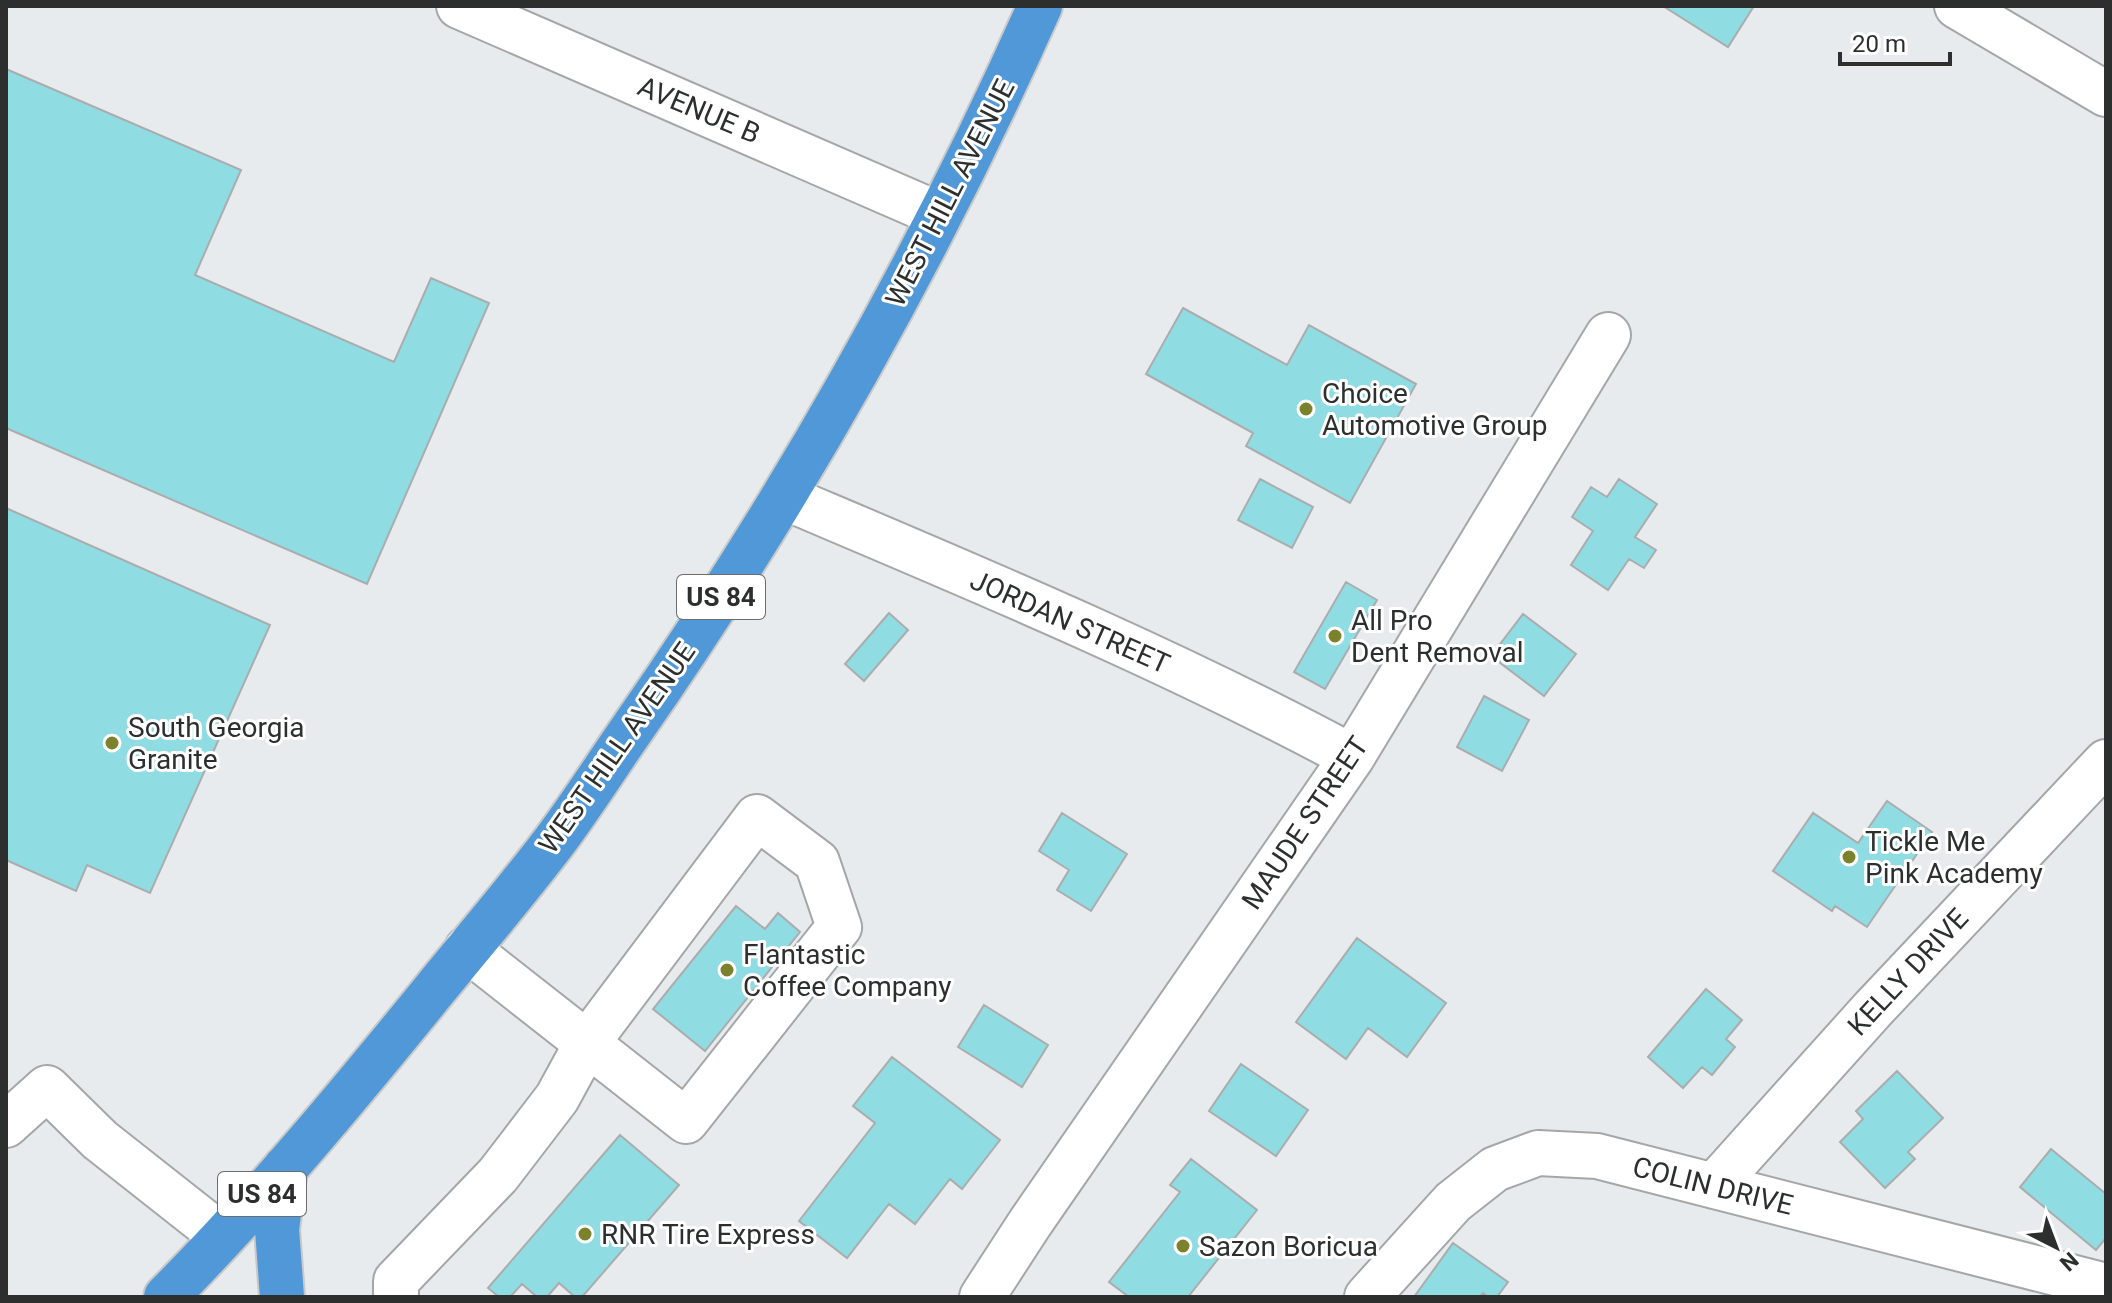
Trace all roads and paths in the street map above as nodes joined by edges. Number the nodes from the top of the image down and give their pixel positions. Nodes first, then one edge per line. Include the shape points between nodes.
1 (459, 6) edge
2 (1040, 6) edge
3 (1957, 6) edge
4 (2106, 94) edge
5 (940, 215) junction
6 (1608, 335) dead end
7 (784, 497) junction
8 (1352, 757) junction
9 (2106, 762) edge
10 (467, 949) junction
11 (587, 1043) junction
12 (6, 1125) edge
13 (285, 1168) junction
14 (1714, 1186) junction
15 (223, 1237) junction
16 (2106, 1286) edge
17 (396, 1289) edge
18 (166, 1297) edge
19 (282, 1297) edge
20 (982, 1297) edge
21 (1367, 1297) edge

1 - 5 street, AVENUE B
2 - 5 highway, WEST HILL AVENUE / US 84
3 - 4 street
5 - 7 highway, WEST HILL AVENUE / US 84
6 - 8 street, MAUDE STREET
7 - 8 street, JORDAN STREET via 1015,595 1272,714
7 - 10 highway, WEST HILL AVENUE / US 84 via 684,655 554,841
8 - 20 street, MAUDE STREET
9 - 14 street, KELLY DRIVE
10 - 11 street
10 - 13 highway, WEST HILL AVENUE / US 84
11 - 11 street via 686,1121 839,927 817,862 757,817
11 - 17 street via 557,1098 498,1175
12 - 15 street via 47,1088 100,1140
13 - 15 highway, WEST HILL AVENUE / US 84
13 - 19 highway via 277,1229
14 - 16 street, COLIN DRIVE
14 - 21 street, COLIN DRIVE via 1597,1156 1538,1153 1495,1169 1453,1202
15 - 18 highway, WEST HILL AVENUE / US 84

